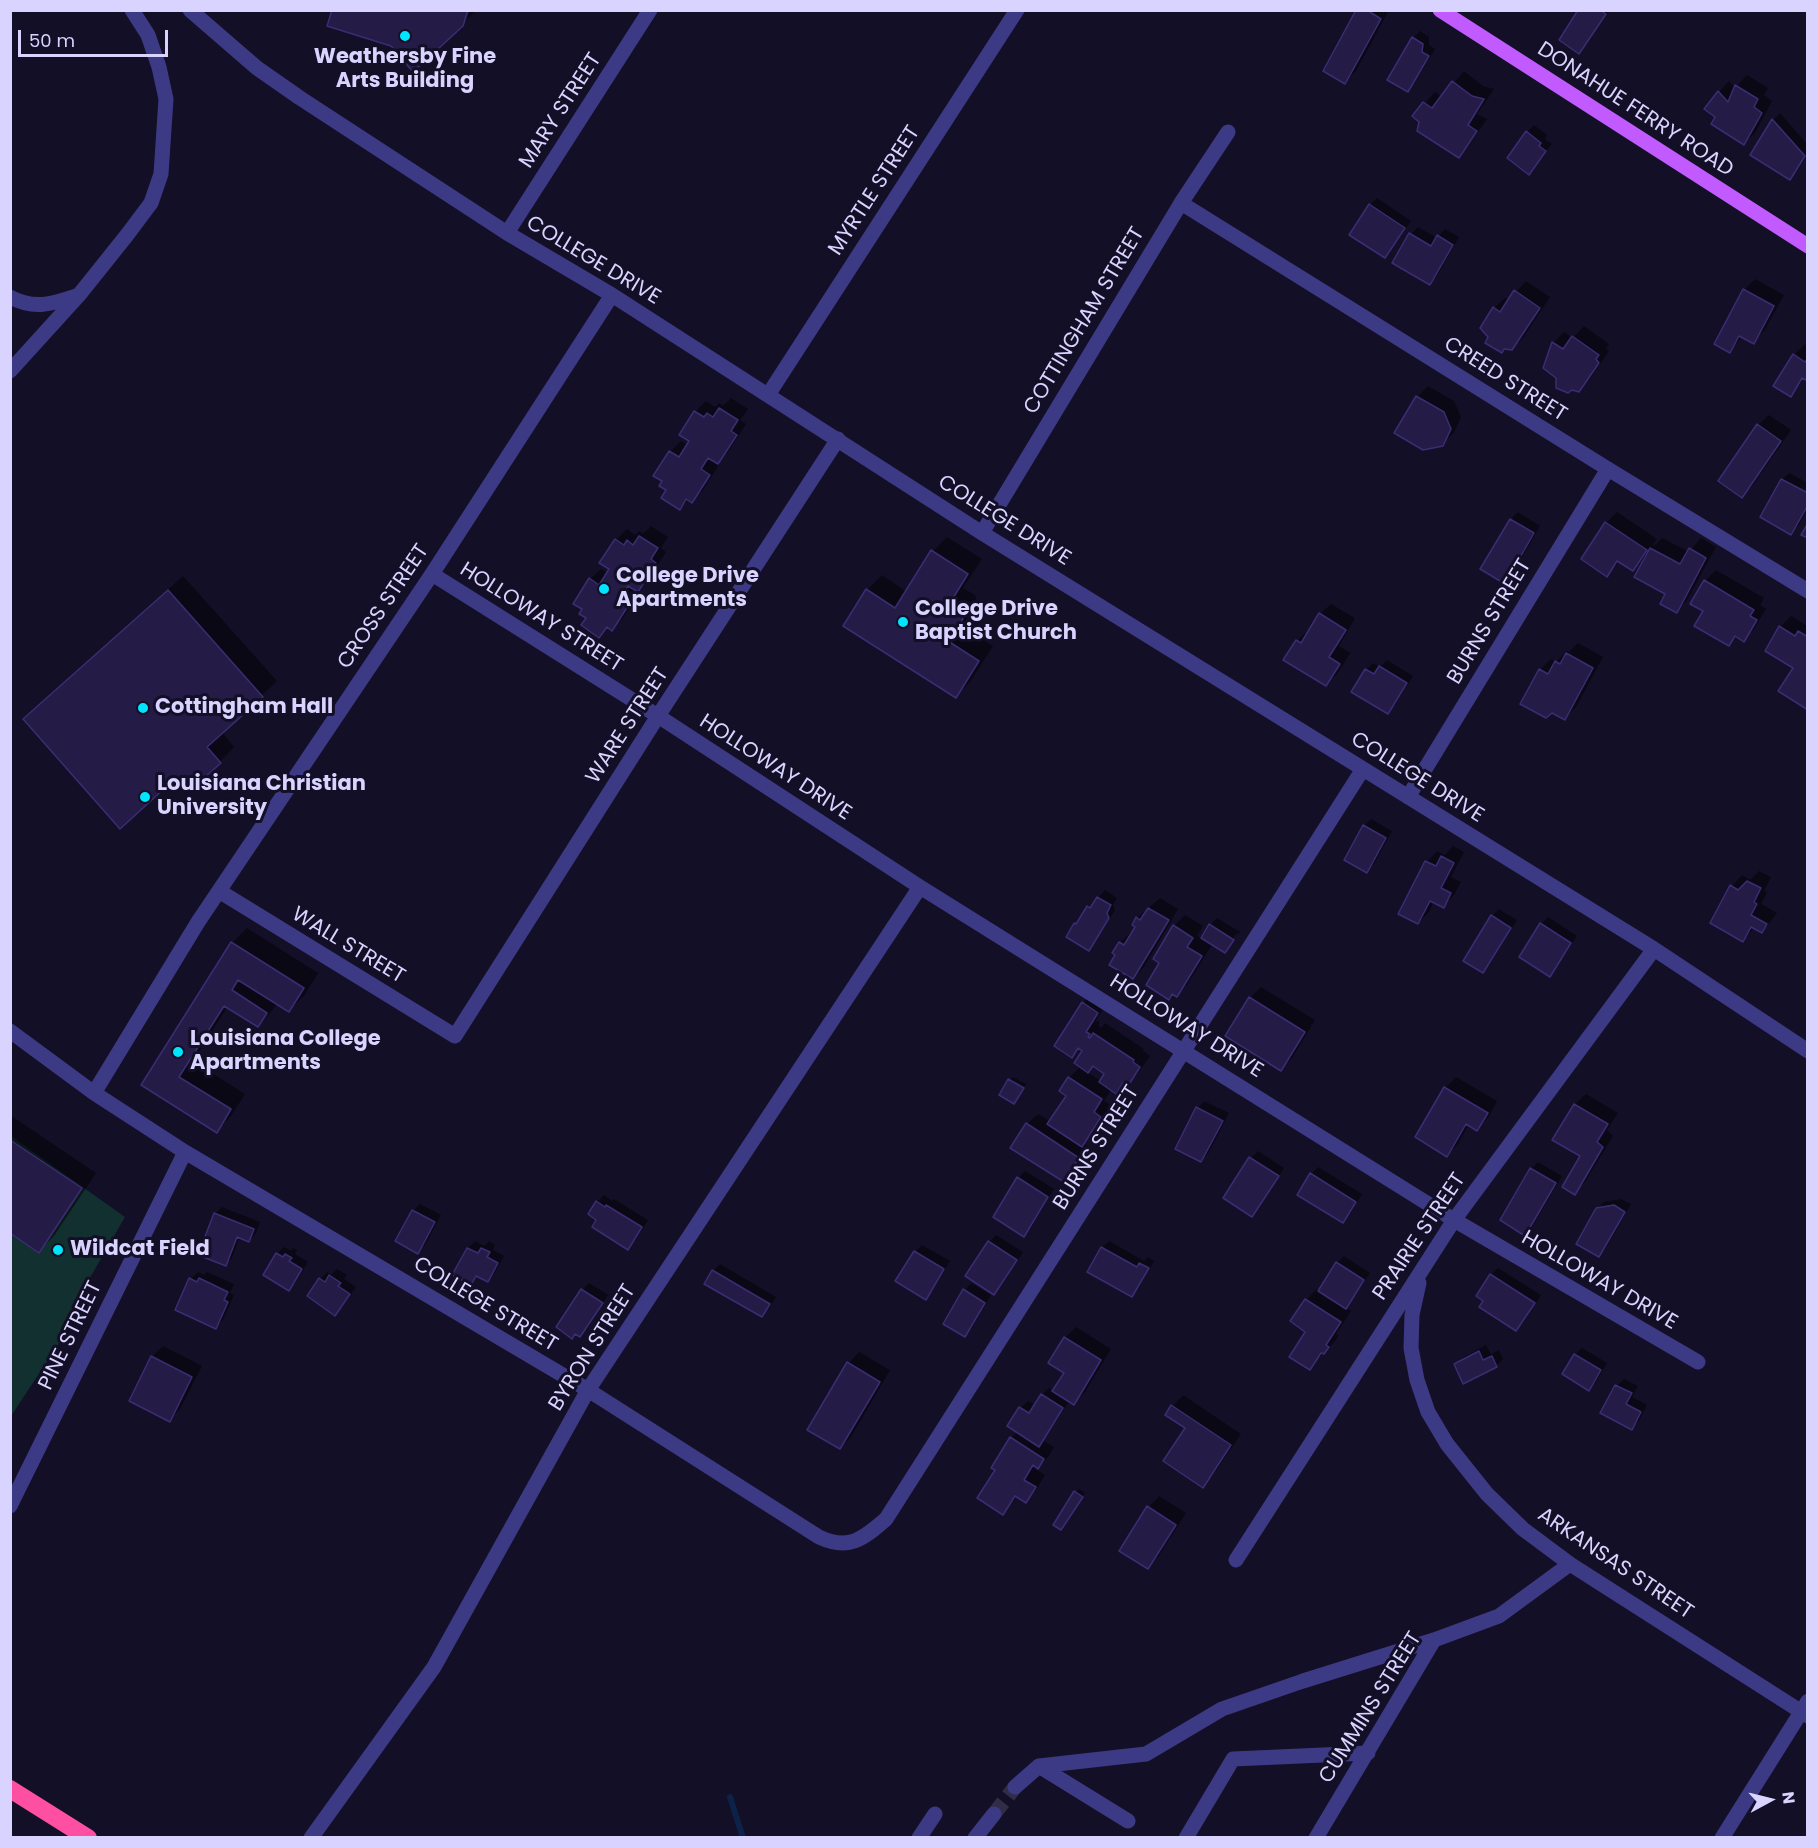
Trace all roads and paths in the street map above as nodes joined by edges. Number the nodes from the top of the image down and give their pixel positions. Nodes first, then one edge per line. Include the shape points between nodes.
1 (132, 10) edge
2 (190, 10) edge
3 (650, 10) edge
4 (1017, 10) edge
5 (1440, 10) edge
6 (1228, 132) dead end
7 (1181, 203) junction
8 (507, 233) junction
9 (1808, 246) edge
10 (79, 295) junction
11 (612, 295) junction
12 (10, 297) edge
13 (10, 370) edge
14 (768, 395) junction
15 (838, 439) junction
16 (1608, 469) junction
17 (982, 533) junction
18 (432, 574) junction
19 (1808, 591) edge
20 (658, 717) junction
21 (1363, 770) junction
22 (1408, 797) junction
23 (920, 887) junction
24 (219, 891) junction
25 (1654, 949) junction
26 (10, 1031) edge
27 (455, 1036) joint
28 (1184, 1050) junction
29 (1808, 1051) edge
30 (94, 1093) junction
31 (185, 1152) junction
32 (1454, 1220) junction
33 (1420, 1274) junction
34 (1698, 1362) dead end
35 (588, 1390) junction
36 (10, 1506) edge
37 (857, 1541) joint
38 (1236, 1560) dead end
39 (1570, 1564) junction
40 (1434, 1640) junction
41 (1805, 1709) edge
42 (1368, 1753) junction
43 (1039, 1766) junction
44 (1015, 1787) tunnel mouth
45 (10, 1788) edge
46 (935, 1814) dead end
47 (994, 1814) tunnel mouth
48 (1128, 1821) dead end
49 (88, 1838) edge
50 (311, 1838) edge
51 (919, 1838) edge
52 (975, 1838) edge
53 (1186, 1838) edge
54 (1316, 1838) edge
55 (1722, 1838) edge

1 - 10 street via 148,35 166,99 161,174 151,203
2 - 8 street, COLLEGE DRIVE via 257,68
3 - 8 street, MARY STREET
4 - 14 street, MYRTLE STREET
5 - 9 main road, DONAHUE FERRY ROAD
6 - 7 street, COTTINGHAM STREET
7 - 16 street, CREED STREET
7 - 17 street, COTTINGHAM STREET
8 - 11 street, COLLEGE DRIVE
10 - 12 street via 50,304 23,304
10 - 13 street
11 - 14 street, COLLEGE DRIVE
11 - 18 street, CROSS STREET
14 - 15 street, COLLEGE DRIVE
15 - 17 street, COLLEGE DRIVE
15 - 20 street, WARE STREET
16 - 19 street, CREED STREET
16 - 22 street, BURNS STREET
17 - 21 street, COLLEGE DRIVE
18 - 20 street, HOLLOWAY STREET
18 - 24 street, CROSS STREET
20 - 23 street, HOLLOWAY DRIVE
20 - 27 street, WARE STREET
21 - 22 street, COLLEGE DRIVE
21 - 28 street, BURNS STREET
22 - 25 street, COLLEGE DRIVE
23 - 28 street, HOLLOWAY DRIVE
23 - 35 street, BYRON STREET
24 - 27 street, WALL STREET
24 - 30 street, CROSS STREET
25 - 29 street, COLLEGE DRIVE
25 - 32 street, PRAIRIE STREET
26 - 30 street, COLLEGE STREET
28 - 32 street, HOLLOWAY DRIVE
28 - 37 street, BURNS STREET via 886,1519
30 - 31 street, COLLEGE STREET
31 - 35 street, COLLEGE STREET
31 - 36 street, PINE STREET
32 - 33 street, PRAIRIE STREET
32 - 34 street, HOLLOWAY DRIVE
33 - 38 street, PRAIRIE STREET
33 - 39 street, ARKANSAS STREET via 1411,1348 1428,1412 1447,1444 1487,1494 1523,1529
35 - 37 street, COLLEGE STREET via 819,1537 843,1544
35 - 50 street, BYRON STREET via 434,1666
39 - 40 street, CUMMINS STREET via 1499,1616
39 - 41 street, ARKANSAS STREET
40 - 42 street, CUMMINS STREET
40 - 43 street via 1222,1709 1146,1754
41 - 55 street
42 - 53 street via 1233,1759
42 - 54 street, CUMMINS STREET
43 - 44 street
43 - 48 street
45 - 49 highway
46 - 51 street
47 - 52 street

